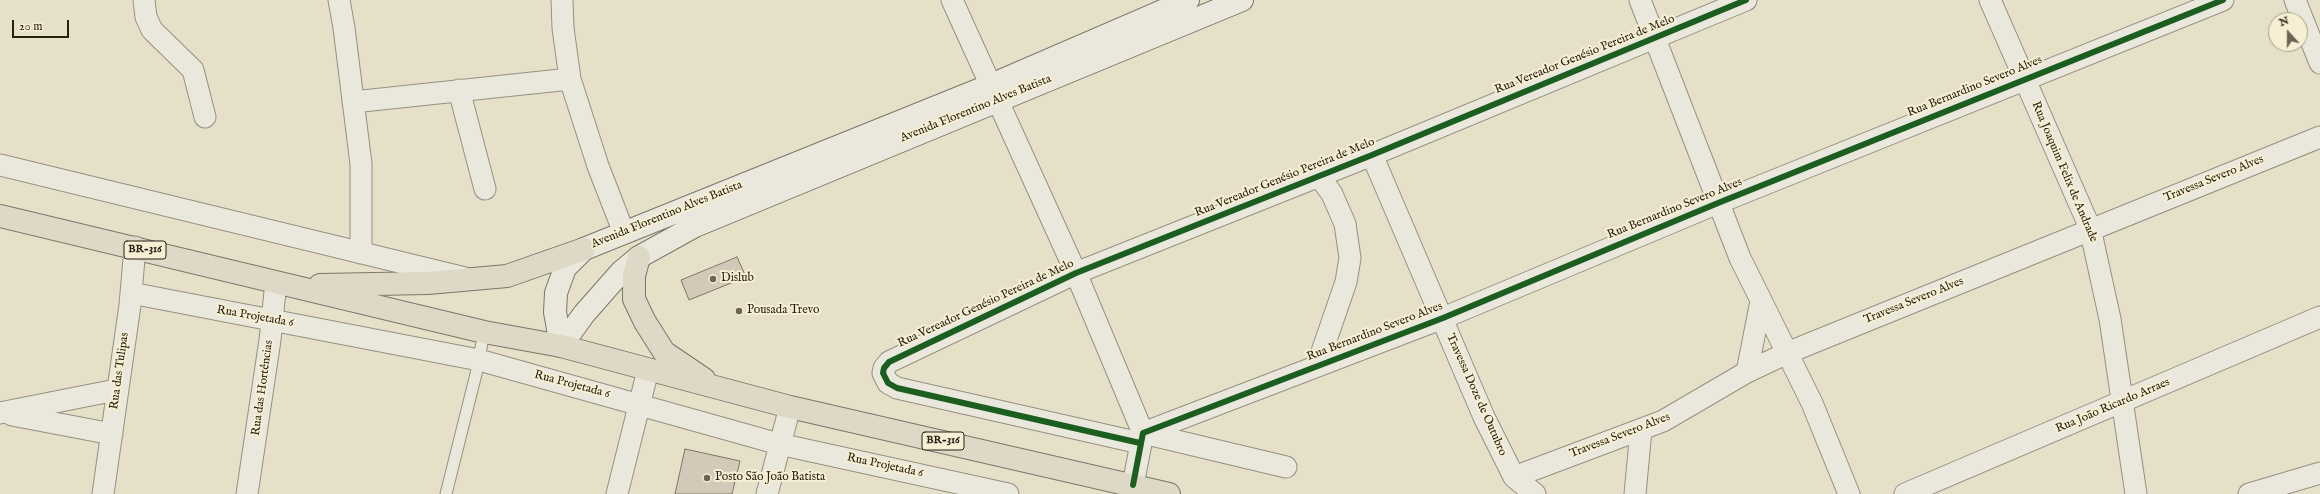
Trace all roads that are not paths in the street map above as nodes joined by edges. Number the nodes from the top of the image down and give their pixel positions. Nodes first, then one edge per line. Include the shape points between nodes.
1 (144, 0) edge
2 (339, 0) edge
3 (562, 0) edge
4 (952, 0) edge
5 (1188, 0) edge
6 (1242, 0) edge
7 (1640, 0) edge
8 (1746, 0) edge
9 (1990, 0) edge
10 (2224, 0) edge
11 (2295, 0) edge
12 (1201, 8) edge
13 (1656, 38) junction
14 (2320, 63) edge
15 (570, 79) junction
16 (2024, 79) junction
17 (459, 90) junction
18 (994, 92) junction
19 (353, 102) junction
20 (205, 117) dead end
21 (2320, 137) edge
22 (1372, 155) junction
23 (0, 165) edge
24 (1319, 176) junction
25 (485, 189) dead end
26 (1718, 203) junction
27 (0, 216) edge
28 (691, 216) junction
29 (2090, 228) junction
30 (624, 233) junction
31 (136, 247) junction
32 (584, 249) junction
33 (361, 253) junction
34 (639, 257) junction
35 (1076, 273) junction
36 (474, 280) junction
37 (283, 284) junction
38 (131, 293) junction
39 (1761, 301) junction
40 (1442, 318) junction
41 (2320, 318) edge
42 (272, 321) junction
43 (484, 332) junction
44 (560, 346) junction
45 (1787, 353) junction
46 (479, 360) junction
47 (1317, 366) junction
48 (648, 370) junction
49 (1747, 372) junction
50 (717, 387) junction
51 (116, 390) junction
52 (2122, 401) junction
53 (640, 404) junction
54 (790, 407) junction
55 (0, 413) edge
56 (1641, 430) junction
57 (112, 434) junction
58 (1142, 438) junction
59 (779, 444) junction
60 (1286, 467) dead end
61 (2320, 472) edge
62 (1514, 477) junction
63 (1133, 485) junction
64 (953, 489) edge
65 (102, 494) edge
66 (247, 494) edge
67 (446, 494) edge
68 (617, 494) edge
69 (767, 494) edge
70 (1008, 494) edge
71 (1169, 494) edge
72 (1535, 494) edge
73 (1635, 494) edge
74 (1849, 494) edge
75 (1905, 494) edge
76 (2136, 494) edge
77 (2249, 494) edge

1 - 20 street via 146,17 152,30 192,70
2 - 19 street
3 - 15 street
4 - 18 street
5 - 18 main road, Avenida Florentino Alves Batista
6 - 12 main road, Avenida Florentino Alves Batista
7 - 13 street
8 - 13 street, Rua Vereador Genésio Pereira de Melo
9 - 16 street, Rua Joaquim Felix de Andrade
10 - 16 street, Rua Bernardino Severo Alves
11 - 14 street
12 - 18 main road, Avenida Florentino Alves Batista
13 - 22 street, Rua Vereador Genésio Pereira de Melo
13 - 26 street
15 - 17 street
15 - 30 street via 598,166
16 - 26 street, Rua Bernardino Severo Alves
16 - 29 street, Rua Joaquim Felix de Andrade
17 - 19 street
17 - 25 street
18 - 28 main road, Avenida Florentino Alves Batista
18 - 35 street
19 - 33 street via 360,164
21 - 29 street, Travessa Severo Alves
22 - 24 street, Rua Vereador Genésio Pereira de Melo
22 - 40 street, Travessa Doze de Outubro
23 - 33 street
24 - 35 street, Rua Vereador Genésio Pereira de Melo
24 - 47 street via 1332,194 1345,224 1350,258 1346,282
26 - 39 street
26 - 40 street, Rua Bernardino Severo Alves
27 - 31 highway, BR-316
28 - 30 main road, Avenida Florentino Alves Batista
28 - 34 main road, Avenida Florentino Alves Batista
29 - 45 street, Travessa Severo Alves
29 - 52 street, Rua Joaquim Felix de Andrade via 2110,319
30 - 32 main road, Avenida Florentino Alves Batista
31 - 37 highway, BR-316
31 - 38 street, Rua das Tulipas
32 - 36 highway via 507,276
32 - 44 main road, Avenida Florentino Alves Batista via 565,268 556,294
33 - 36 street
34 - 44 main road, Avenida Florentino Alves Batista via 608,285
34 - 50 highway via 634,276 634,299 645,322 664,352
35 - 58 street
35 - 58 street, Rua Vereador Genésio Pereira de Melo via 889,362 883,373 888,383 896,388
36 - 37 highway via 428,283
37 - 42 street, Rua das Hortências
37 - 43 highway, BR-316
38 - 42 street, Rua Projetada 6
38 - 51 street, Rua das Tulipas
39 - 45 street
39 - 49 street
40 - 47 street, Rua Bernardino Severo Alves
40 - 62 street, Travessa Doze de Outubro via 1484,417
41 - 52 street, Rua João Ricardo Arraes
42 - 46 street, Rua Projetada 6
42 - 66 street, Rua das Hortências
43 - 44 highway, BR-316
43 - 46 lane
44 - 48 highway, BR-316
45 - 49 street, Travessa Severo Alves
45 - 74 street via 1812,403
46 - 53 street, Rua Projetada 6
46 - 67 lane
47 - 58 street, Rua Bernardino Severo Alves
48 - 50 highway, BR-316
48 - 53 street
49 - 56 street, Travessa Severo Alves via 1663,421
50 - 54 highway, BR-316
51 - 55 street
51 - 57 street, Rua das Tulipas
52 - 75 street, Rua João Ricardo Arraes
52 - 76 street, Rua Joaquim Felix de Andrade
53 - 59 street, Rua Projetada 6
53 - 68 street
54 - 59 street
54 - 63 highway, BR-316
55 - 57 street
56 - 62 street, Travessa Severo Alves
56 - 73 street
57 - 65 street, Rua das Tulipas
58 - 60 street
58 - 63 street
59 - 64 street, Rua Projetada 6 via 914,472
59 - 69 street
61 - 77 street
62 - 72 street, Travessa Doze de Outubro
63 - 71 highway, BR-316
64 - 70 street, Rua Projetada 6

